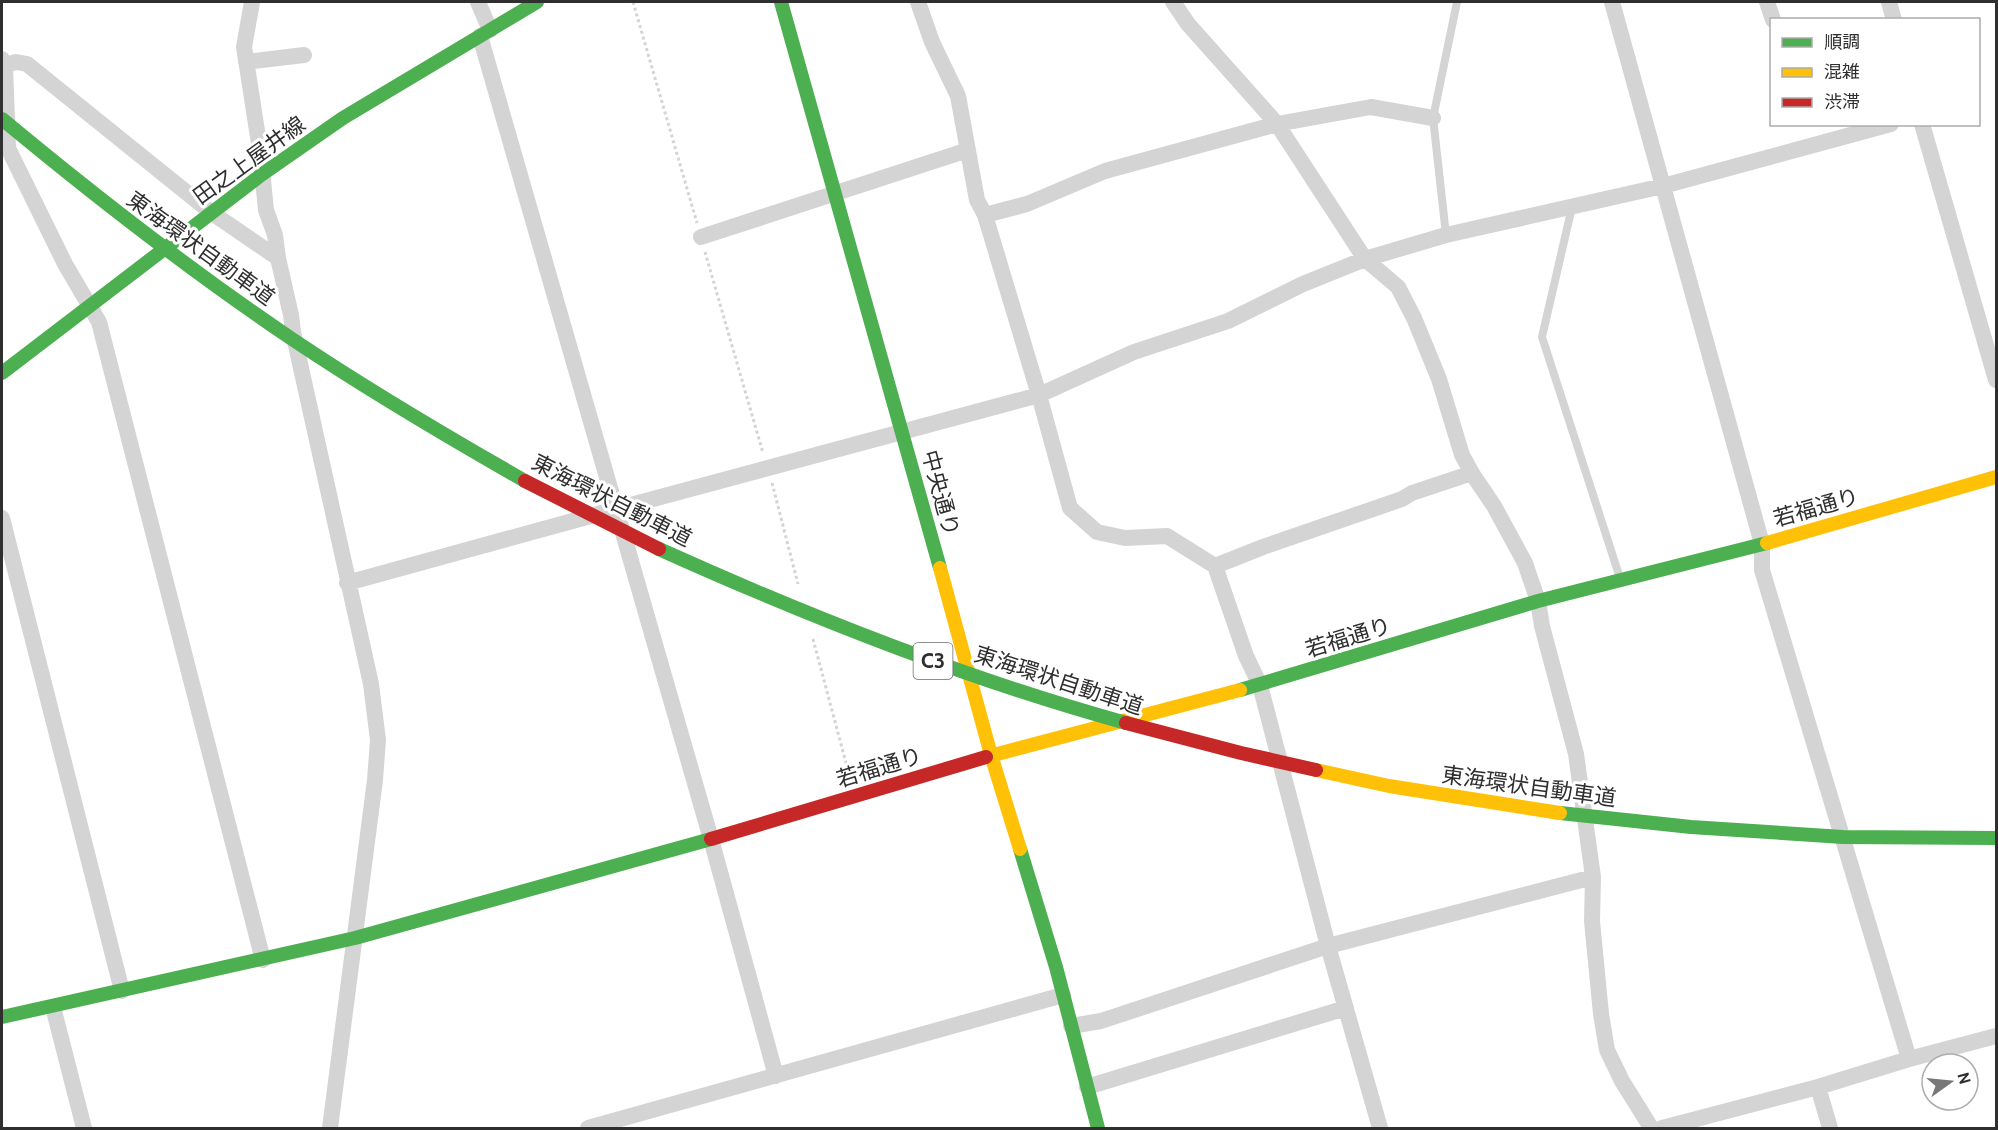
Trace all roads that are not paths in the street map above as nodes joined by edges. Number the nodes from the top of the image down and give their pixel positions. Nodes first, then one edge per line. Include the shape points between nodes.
1 (252, 2) edge
2 (478, 2) edge
3 (537, 2) edge
4 (781, 2) edge
5 (918, 2) edge
6 (1173, 2) edge
7 (1457, 2) edge
8 (1612, 2) edge
9 (1767, 2) edge
10 (1772, 18) edge
11 (485, 33) junction
12 (304, 55) dead end
13 (3, 62) edge
14 (246, 62) junction
15 (1433, 118) junction
16 (2, 119) edge
17 (1277, 124) junction
18 (1884, 126) edge
19 (1923, 126) edge
20 (968, 150) junction
21 (261, 174) junction
22 (1663, 186) junction
23 (835, 192) junction
24 (1572, 207) junction
25 (212, 213) junction
26 (985, 215) junction
27 (1446, 235) junction
28 (701, 237) road end
29 (278, 258) junction
30 (1365, 259) junction
31 (89, 308) junction
32 (2, 373) edge
33 (1996, 380) edge
34 (1039, 395) junction
35 (903, 433) junction
36 (1472, 473) junction
37 (1996, 477) edge
38 (616, 509) junction
39 (2, 518) edge
40 (1762, 544) junction
41 (1215, 566) junction
42 (1621, 581) junction
43 (347, 584) junction
44 (1538, 601) junction
45 (1260, 686) junction
46 (991, 755) junction
47 (711, 838) junction
48 (1996, 838) edge
49 (1593, 877) junction
50 (355, 938) junction
51 (1328, 946) junction
52 (263, 960) junction
53 (122, 991) junction
54 (1063, 995) junction
55 (53, 1006) junction
56 (1346, 1008) junction
57 (2, 1017) edge
58 (1071, 1026) junction
59 (1996, 1036) edge
60 (1908, 1059) junction
61 (776, 1076) junction
62 (1087, 1087) junction
63 (1818, 1087) junction
64 (599, 1127) edge
65 (84, 1128) edge
66 (330, 1128) edge
67 (1098, 1128) edge
68 (1380, 1128) edge
69 (1650, 1128) edge
70 (1662, 1128) edge
71 (1830, 1128) edge

1 - 14 street via 244,47
2 - 11 street
3 - 11 main road, 田之上屋井線
4 - 23 main road, 中央通り
5 - 20 street via 958,96
6 - 17 street
7 - 15 lane
8 - 22 street
9 - 10 street
11 - 21 main road, 田之上屋井線 via 343,118
11 - 38 street
12 - 14 street
13 - 25 street via 27,64
13 - 31 street via 8,148
14 - 21 street
15 - 17 street via 1371,107
15 - 27 lane
16 - 48 main road, 東海環状自動車道 / C3, bridge via 157,245 381,396 492,462 608,524 726,579 993,683 1143,730 1272,762 1548,813 1716,830 1838,837
17 - 26 street via 1105,171 1027,204
17 - 30 street
18 - 22 street
19 - 33 street
20 - 23 street
20 - 26 street via 977,201
21 - 25 main road, 田之上屋井線
21 - 29 street
22 - 24 street
22 - 40 street
23 - 28 street
23 - 35 main road, 中央通り
24 - 27 street
24 - 42 lane via 1542,337
25 - 29 street
25 - 31 main road, 田之上屋井線
26 - 34 street
27 - 30 street
29 - 43 street
30 - 34 street via 1228,321 1134,352
30 - 36 street via 1398,287 1414,318 1439,378 1462,455
31 - 32 main road, 田之上屋井線
31 - 52 street via 99,322
34 - 35 street
34 - 41 street via 1070,508 1097,532 1125,538 1167,536
35 - 38 street
35 - 46 main road, 中央通り
36 - 41 street
36 - 44 street via 1525,563
37 - 40 main road, 若福通り
38 - 43 street
38 - 47 street
39 - 53 street
40 - 42 main road, 若福通り
40 - 60 street via 1762,570
41 - 45 street
42 - 44 main road, 若福通り
43 - 50 street via 371,684 378,740
44 - 45 main road, 若福通り
44 - 49 street via 1576,754
45 - 46 main road, 若福通り
45 - 51 street
46 - 47 main road, 若福通り
46 - 54 main road, 中央通り
47 - 50 main road, 若福通り
47 - 61 street
49 - 51 street
49 - 69 street via 1592,921 1607,1050
50 - 52 main road, 若福通り
50 - 66 street
51 - 56 street
51 - 58 street via 1101,1021
52 - 53 main road, 若福通り
53 - 55 main road, 若福通り
54 - 58 main road, 中央通り
54 - 61 street
55 - 57 main road, 若福通り
55 - 65 street
56 - 62 street
56 - 68 street
58 - 62 main road
59 - 60 street
60 - 63 street
61 - 64 street
62 - 67 main road
63 - 70 street
63 - 71 street

